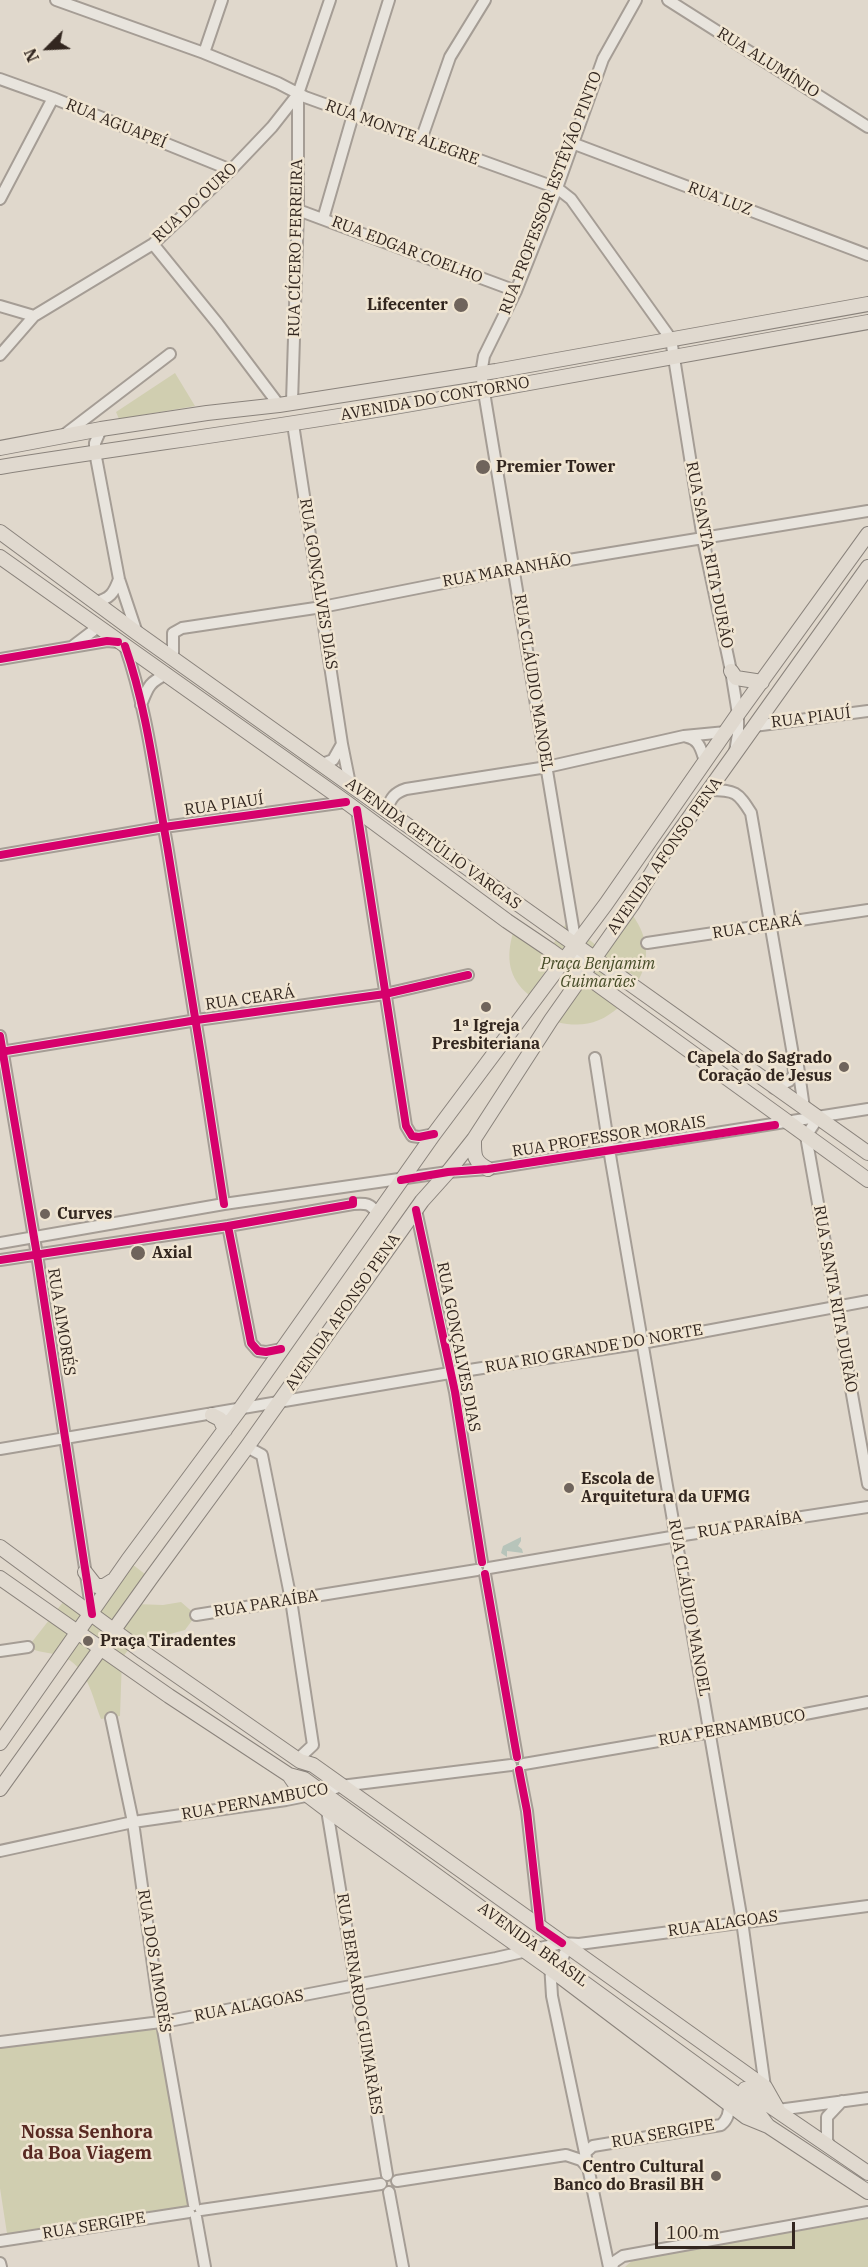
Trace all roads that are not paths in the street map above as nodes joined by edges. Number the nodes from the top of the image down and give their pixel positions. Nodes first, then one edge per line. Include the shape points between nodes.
1 (56, 0) edge
2 (222, 0) edge
3 (330, 0) edge
4 (389, 0) edge
5 (485, 0) edge
6 (636, 0) edge
7 (668, 0) edge
8 (204, 53) junction
9 (0, 79) edge
10 (298, 94) junction
11 (53, 98) junction
12 (353, 114) junction
13 (868, 127) edge
14 (421, 140) junction
15 (572, 142) junction
16 (231, 170) junction
17 (557, 188) junction
18 (0, 199) edge
19 (298, 210) junction
20 (323, 219) junction
21 (153, 244) junction
22 (868, 255) edge
23 (516, 291) junction
24 (868, 304) edge
25 (0, 306) edge
26 (34, 316) junction
27 (868, 324) edge
28 (671, 339) junction
29 (170, 354) dead end
30 (0, 355) edge
31 (673, 356) junction
32 (481, 374) junction
33 (483, 391) junction
34 (285, 403) junction
35 (293, 424) junction
36 (101, 429) junction
37 (64, 435) junction
38 (0, 448) edge
39 (95, 452) junction
40 (0, 467) edge
41 (864, 511) edge
42 (0, 532) edge
43 (868, 534) edge
44 (703, 539) junction
45 (0, 557) edge
46 (868, 567) edge
47 (514, 568) junction
48 (119, 579) junction
49 (95, 602) junction
50 (322, 607) junction
51 (98, 627) junction
52 (136, 633) junction
53 (122, 644) junction
54 (67, 649) junction
55 (173, 658) junction
56 (0, 659) edge
57 (145, 659) junction
58 (731, 671) junction
59 (167, 674) junction
60 (762, 682) junction
61 (141, 705) junction
62 (868, 711) edge
63 (738, 714) junction
64 (754, 726) junction
65 (726, 732) junction
66 (684, 736) junction
67 (342, 744) junction
68 (735, 755) junction
69 (705, 762) junction
70 (322, 764) junction
71 (547, 767) junction
72 (350, 784) junction
73 (710, 790) junction
74 (351, 806) junction
75 (387, 809) junction
76 (164, 828) junction
77 (0, 855) edge
78 (868, 910) edge
79 (772, 926) junction
80 (647, 944) dead end
81 (576, 945) junction
82 (595, 958) junction
83 (564, 960) junction
84 (468, 975) dead end
85 (583, 975) junction
86 (386, 994) junction
87 (197, 1020) junction
88 (0, 1036) edge
89 (1, 1052) edge
90 (793, 1055) junction
91 (595, 1058) dead end
92 (774, 1088) junction
93 (804, 1108) junction
94 (868, 1109) edge
95 (818, 1118) junction
96 (787, 1123) junction
97 (434, 1134) junction
98 (806, 1136) junction
99 (474, 1139) junction
100 (610, 1150) junction
101 (868, 1153) edge
102 (488, 1169) junction
103 (448, 1172) junction
104 (400, 1180) junction
105 (868, 1180) edge
106 (350, 1186) junction
107 (224, 1204) junction
108 (353, 1204) junction
109 (416, 1209) junction
110 (378, 1215) junction
111 (228, 1226) junction
112 (33, 1238) junction
113 (0, 1243) edge
114 (37, 1255) junction
115 (0, 1260) edge
116 (868, 1301) edge
117 (837, 1306) junction
118 (642, 1343) junction
119 (281, 1349) junction
120 (447, 1373) junction
121 (278, 1403) junction
122 (240, 1409) junction
123 (212, 1415) junction
124 (225, 1430) junction
125 (65, 1438) junction
126 (248, 1447) junction
127 (0, 1449) edge
128 (868, 1484) edge
129 (868, 1507) edge
130 (677, 1536) junction
131 (0, 1547) edge
132 (483, 1568) junction
133 (85, 1572) junction
134 (0, 1578) edge
135 (114, 1580) junction
136 (291, 1600) junction
137 (92, 1614) junction
138 (196, 1615) dead end
139 (114, 1630) junction
140 (78, 1634) junction
141 (28, 1647) dead end
142 (101, 1649) junction
143 (0, 1651) edge
144 (868, 1702) edge
145 (111, 1718) dead end
146 (711, 1732) junction
147 (0, 1743) edge
148 (298, 1760) junction
149 (518, 1764) junction
150 (313, 1788) junction
151 (0, 1789) edge
152 (327, 1810) junction
153 (133, 1822) junction
154 (346, 1824) junction
155 (332, 1833) junction
156 (0, 1851) edge
157 (868, 1905) edge
158 (742, 1921) junction
159 (540, 1928) junction
160 (504, 1936) junction
161 (554, 1952) junction
162 (495, 1958) junction
163 (356, 1985) junction
164 (163, 2022) junction
165 (0, 2042) edge
166 (765, 2088) junction
167 (868, 2098) edge
168 (842, 2101) junction
169 (729, 2104) junction
170 (752, 2105) junction
171 (778, 2110) junction
172 (768, 2126) junction
173 (583, 2135) junction
174 (830, 2146) junction
175 (586, 2152) junction
176 (566, 2155) junction
177 (588, 2169) junction
178 (868, 2173) edge
179 (386, 2184) junction
180 (868, 2192) edge
181 (195, 2211) junction
182 (868, 2212) edge
183 (0, 2241) edge
184 (205, 2267) edge
185 (403, 2267) edge
186 (610, 2267) edge

1 - 8 street, RUA MONTE ALEGRE
2 - 8 street
3 - 10 street, RUA DO OURO
4 - 12 street
5 - 14 street via 450,57
6 - 15 street, RUA PROFESSOR ESTÊVÃO PINTO via 603,59
7 - 13 street, RUA ALUMÍNIO
8 - 10 street, RUA MONTE ALEGRE
9 - 11 street, RUA AGUAPEÍ
10 - 12 street, RUA MONTE ALEGRE
10 - 16 street, RUA DO OURO
10 - 19 street, RUA CÍCERO FERREIRA
11 - 16 street, RUA AGUAPEÍ
11 - 18 street
12 - 14 street, RUA MONTE ALEGRE
12 - 20 street
14 - 17 street, RUA MONTE ALEGRE
15 - 17 street, RUA PROFESSOR ESTÊVÃO PINTO
15 - 22 street, RUA LUZ
16 - 21 street, RUA DO OURO
17 - 23 street, RUA PROFESSOR ESTÊVÃO PINTO
17 - 28 street, RUA MONTE ALEGRE via 571,199
19 - 20 street, RUA EDGAR COELHO
19 - 34 street, RUA CÍCERO FERREIRA
20 - 23 street, RUA EDGAR COELHO
21 - 26 street, RUA DO OURO
21 - 34 street
23 - 32 street, RUA PROFESSOR ESTÊVÃO PINTO via 484,356
24 - 28 main road, AVENIDA DO CONTORNO
25 - 26 street
26 - 30 street, RUA DO OURO
27 - 31 main road, AVENIDA DO CONTORNO
28 - 31 street, RUA MONTE ALEGRE
28 - 32 main road, AVENIDA DO CONTORNO
29 - 37 street
31 - 33 main road, AVENIDA DO CONTORNO
31 - 44 street, RUA SANTA RITA DURÃO
32 - 33 street, RUA PROFESSOR ESTÊVÃO PINTO
32 - 34 main road, AVENIDA DO CONTORNO
33 - 35 main road, AVENIDA DO CONTORNO
33 - 47 street, RUA CLÁUDIO MANOEL
34 - 36 main road, AVENIDA DO CONTORNO
35 - 39 main road, AVENIDA DO CONTORNO
35 - 50 street, RUA GONÇALVES DIAS
36 - 37 main road, AVENIDA DO CONTORNO
36 - 39 street
37 - 38 main road, AVENIDA DO CONTORNO
39 - 40 main road, AVENIDA DO CONTORNO
39 - 48 street
41 - 44 street, RUA MARANHÃO
42 - 49 main road, AVENIDA GETÚLIO VARGAS
43 - 60 main road, AVENIDA AFONSO PENA
44 - 47 street, RUA MARANHÃO
44 - 58 street, RUA SANTA RITA DURÃO
45 - 51 main road, AVENIDA GETÚLIO VARGAS
46 - 64 main road, AVENIDA AFONSO PENA
47 - 50 street, RUA MARANHÃO
47 - 71 street, RUA CLÁUDIO MANOEL
48 - 49 street via 110,596
48 - 52 street
49 - 51 main road via 102,618
49 - 52 main road, AVENIDA GETÚLIO VARGAS
50 - 55 street, RUA MARANHÃO via 182,628 173,633
50 - 67 street, RUA GONÇALVES DIAS
51 - 53 main road, AVENIDA GETÚLIO VARGAS
51 - 54 street
52 - 55 main road, AVENIDA GETÚLIO VARGAS
52 - 57 main road
53 - 54 street via 107,641
53 - 57 main road, AVENIDA GETÚLIO VARGAS
53 - 61 street
54 - 56 street
55 - 70 main road, AVENIDA GETÚLIO VARGAS
57 - 59 main road, AVENIDA GETÚLIO VARGAS
58 - 60 main road via 736,678
58 - 63 street, RUA SANTA RITA DURÃO
59 - 61 street via 153,680
59 - 74 main road, AVENIDA GETÚLIO VARGAS
60 - 63 main road, AVENIDA AFONSO PENA
61 - 76 street
62 - 64 street, RUA PIAUÍ
63 - 65 main road, AVENIDA AFONSO PENA
63 - 68 street, RUA SANTA RITA DURÃO
64 - 68 main road, AVENIDA AFONSO PENA
65 - 66 street
65 - 69 main road, AVENIDA AFONSO PENA
66 - 69 street via 699,744
66 - 71 street
67 - 70 street via 333,760
67 - 72 street, RUA GONÇALVES DIAS
68 - 73 main road, AVENIDA AFONSO PENA
69 - 81 main road, AVENIDA AFONSO PENA
70 - 72 main road, AVENIDA GETÚLIO VARGAS
71 - 75 street via 406,789 391,798
71 - 81 street, RUA CLÁUDIO MANOEL
72 - 75 main road, AVENIDA GETÚLIO VARGAS
73 - 79 street via 729,790 740,796 751,813
73 - 82 main road, AVENIDA AFONSO PENA
74 - 76 street, RUA PIAUÍ
74 - 83 main road, AVENIDA GETÚLIO VARGAS
74 - 86 street
75 - 81 main road, AVENIDA GETÚLIO VARGAS
76 - 77 street, RUA PIAUÍ
76 - 87 street
78 - 79 street, RUA CEARÁ
79 - 80 street, RUA CEARÁ
79 - 90 street
81 - 82 main road, AVENIDA GETÚLIO VARGAS
81 - 83 main road, AVENIDA AFONSO PENA
81 - 85 street, RUA CLÁUDIO MANOEL
82 - 85 main road, AVENIDA AFONSO PENA
82 - 92 main road, AVENIDA GETÚLIO VARGAS
83 - 85 main road, AVENIDA GETÚLIO VARGAS
83 - 97 main road, AVENIDA AFONSO PENA
84 - 86 street, RUA CEARÁ
85 - 96 main road, AVENIDA GETÚLIO VARGAS
85 - 99 main road, AVENIDA AFONSO PENA
86 - 87 street, RUA CEARÁ
86 - 97 street via 406,1126 412,1136
87 - 89 street, RUA CEARÁ
87 - 107 street
88 - 89 street, RUA AIMORÉS
89 - 112 street, RUA AIMORÉS
90 - 92 street via 794,1075
90 - 93 street
91 - 100 street, RUA CLÁUDIO MANOEL
92 - 93 main road, AVENIDA GETÚLIO VARGAS
93 - 95 main road, AVENIDA GETÚLIO VARGAS
94 - 95 street, RUA PROFESSOR MORAIS
95 - 96 street, RUA PROFESSOR MORAIS
95 - 98 street
95 - 101 main road, AVENIDA GETÚLIO VARGAS
96 - 98 main road, AVENIDA GETÚLIO VARGAS
96 - 100 street, RUA PROFESSOR MORAIS
97 - 104 main road, AVENIDA AFONSO PENA
98 - 105 main road, AVENIDA GETÚLIO VARGAS
98 - 117 street, RUA SANTA RITA DURÃO
99 - 102 main road via 474,1156
99 - 103 main road, AVENIDA AFONSO PENA
100 - 102 street, RUA PROFESSOR MORAIS
100 - 118 street, RUA CLÁUDIO MANOEL
102 - 103 street, RUA PROFESSOR MORAIS
103 - 104 street, RUA PROFESSOR MORAIS
103 - 109 main road, AVENIDA AFONSO PENA
104 - 106 street, RUA PROFESSOR MORAIS
104 - 110 main road, AVENIDA AFONSO PENA
106 - 107 street, RUA PROFESSOR MORAIS
106 - 108 street
107 - 112 street, RUA PROFESSOR MORAIS
108 - 110 street via 367,1203
108 - 111 street
109 - 120 street, RUA GONÇALVES DIAS
109 - 121 main road, AVENIDA AFONSO PENA
110 - 119 main road, AVENIDA AFONSO PENA
111 - 114 street
111 - 119 street via 251,1343 258,1351
112 - 113 street, RUA PROFESSOR MORAIS
112 - 114 street, RUA AIMORÉS
114 - 115 street
114 - 125 street, RUA AIMORÉS
116 - 117 street, RUA RIO GRANDE DO NORTE
117 - 118 street, RUA RIO GRANDE DO NORTE
117 - 128 street, RUA SANTA RITA DURÃO
118 - 120 street, RUA RIO GRANDE DO NORTE
118 - 130 street, RUA CLÁUDIO MANOEL
119 - 122 main road, AVENIDA AFONSO PENA
120 - 121 street, RUA RIO GRANDE DO NORTE
120 - 132 street, RUA GONÇALVES DIAS via 455,1392
121 - 122 street, RUA RIO GRANDE DO NORTE
121 - 126 main road, AVENIDA AFONSO PENA
122 - 123 street, RUA RIO GRANDE DO NORTE
122 - 124 main road, AVENIDA AFONSO PENA
123 - 124 main road via 220,1419
123 - 125 street, RUA RIO GRANDE DO NORTE
124 - 135 main road, AVENIDA AFONSO PENA
125 - 127 street, RUA RIO GRANDE DO NORTE
125 - 133 street, RUA AIMORÉS
126 - 136 street via 262,1455
126 - 139 main road, AVENIDA AFONSO PENA
129 - 130 street, RUA PARAÍBA
130 - 132 street, RUA PARAÍBA
130 - 146 street, RUA CLÁUDIO MANOEL
131 - 137 main road, AVENIDA BRASIL
132 - 136 street, RUA PARAÍBA
132 - 149 street, RUA GONÇALVES DIAS
133 - 135 main road via 96,1586
133 - 137 street, RUA AIMORÉS
134 - 140 main road, AVENIDA BRASIL
135 - 137 main road, AVENIDA AFONSO PENA
136 - 138 street, RUA PARAÍBA
136 - 148 street via 313,1745
137 - 139 main road, AVENIDA BRASIL
137 - 140 main road, AVENIDA AFONSO PENA
139 - 142 main road, AVENIDA AFONSO PENA
139 - 148 main road, AVENIDA BRASIL
140 - 142 main road, AVENIDA BRASIL
140 - 147 main road, AVENIDA AFONSO PENA
141 - 143 street
142 - 150 main road, AVENIDA BRASIL
142 - 151 main road, AVENIDA AFONSO PENA
144 - 146 street, RUA PERNAMBUCO
145 - 153 street, RUA DOS AIMORÉS
146 - 149 street, RUA PERNAMBUCO
146 - 158 street, RUA CLÁUDIO MANOEL
148 - 150 main road, AVENIDA BRASIL
148 - 150 main road, AVENIDA BRASIL via 313,1765
149 - 150 street, RUA PERNAMBUCO
149 - 159 street, RUA GONÇALVES DIAS
150 - 152 main road, AVENIDA BRASIL
150 - 153 street, RUA PERNAMBUCO
150 - 159 main road, AVENIDA BRASIL
150 - 161 main road, AVENIDA BRASIL
152 - 154 main road, AVENIDA BRASIL
152 - 155 street, RUA BERNARDO GUIMARÃES
153 - 156 street, RUA PERNAMBUCO
153 - 164 street, RUA DOS AIMORÉS
154 - 155 street
154 - 160 main road, AVENIDA BRASIL
155 - 163 street, RUA BERNARDO GUIMARÃES
157 - 158 street, RUA ALAGOAS
158 - 161 street, RUA ALAGOAS
158 - 166 street, RUA CLÁUDIO MANOEL
159 - 161 main road, AVENIDA BRASIL
160 - 161 main road, AVENIDA BRASIL
160 - 162 street
161 - 162 street, RUA ALAGOAS
161 - 166 main road, AVENIDA BRASIL
161 - 169 main road, AVENIDA BRASIL
161 - 170 main road, AVENIDA BRASIL
161 - 171 main road, AVENIDA BRASIL
161 - 173 street via 552,1996
162 - 163 street, RUA ALAGOAS
163 - 164 street, RUA ALAGOAS
163 - 179 street, RUA BERNARDO GUIMARÃES
164 - 165 street, RUA ALAGOAS
164 - 181 street, RUA DOS AIMORÉS
166 - 171 main road, AVENIDA BRASIL
167 - 168 street
168 - 171 street
168 - 174 street via 827,2117
169 - 172 main road, AVENIDA BRASIL
169 - 175 street, RUA SERGIPE via 729,2114 721,2125 593,2146
170 - 171 main road
170 - 172 main road, AVENIDA BRASIL
171 - 174 main road, AVENIDA BRASIL
172 - 180 main road, AVENIDA BRASIL
173 - 175 street
173 - 176 street via 578,2146
174 - 178 main road, AVENIDA BRASIL
175 - 177 street
176 - 177 street via 581,2160
176 - 179 street via 397,2181 393,2176
177 - 186 street
179 - 181 street, RUA SERGIPE
179 - 185 street, RUA BERNARDO GUIMARÃES
181 - 183 street, RUA SERGIPE
181 - 184 street, RUA DOS AIMORÉS
182 - 186 street via 623,2256

